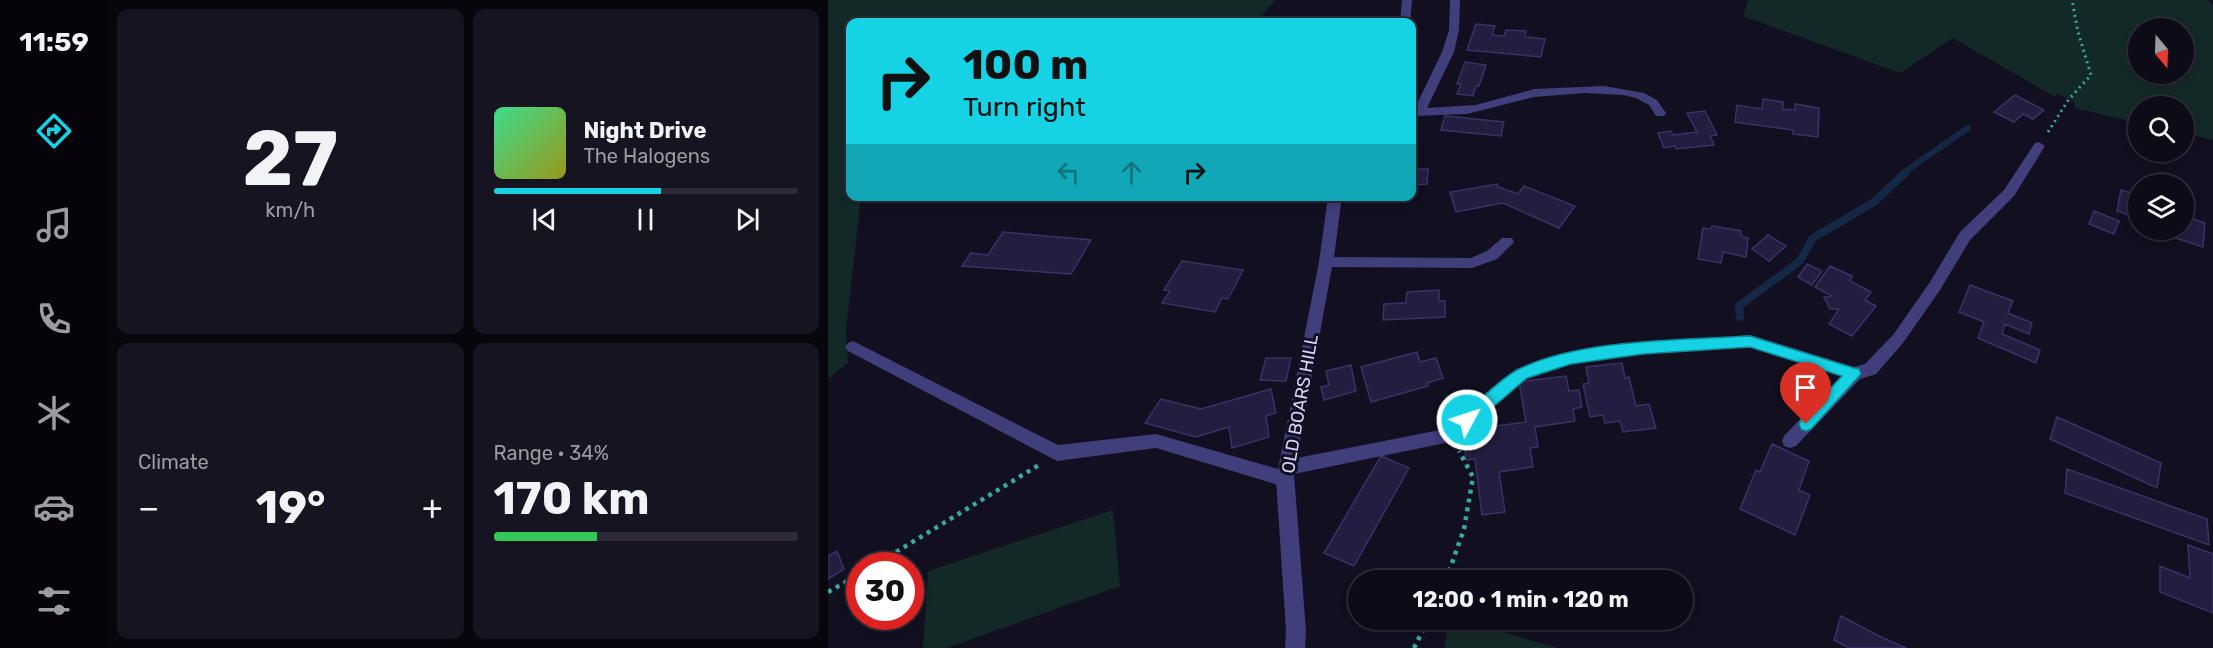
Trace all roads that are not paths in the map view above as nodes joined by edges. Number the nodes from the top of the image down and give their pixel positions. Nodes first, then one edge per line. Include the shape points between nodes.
1 (1407, 0) edge
2 (1455, 0) edge
3 (1405, 18) edge
4 (1416, 110) edge
5 (1416, 112) edge
6 (1660, 113) dead end
7 (2039, 146) road end
8 (1334, 201) edge
9 (1507, 242) dead end
10 (1326, 262) junction
11 (853, 347) dead end
12 (1854, 374) junction
13 (1790, 441) dead end
14 (1286, 474) junction
15 (1295, 648) edge

1 - 3 street
2 - 4 street via 1454,30 1448,52
5 - 6 street via 1484,108 1534,93 1580,90 1642,96
7 - 12 street via 2009,193 1965,236 1898,339 1870,369
8 - 10 street, OLD BOARS HILL
9 - 10 street via 1492,255 1472,263
10 - 14 street, OLD BOARS HILL
11 - 14 street via 1057,453 1156,441
12 - 13 street
12 - 14 street via 1750,341 1643,348 1571,358 1522,374 1444,437
14 - 15 street, OLD BOARS HILL

